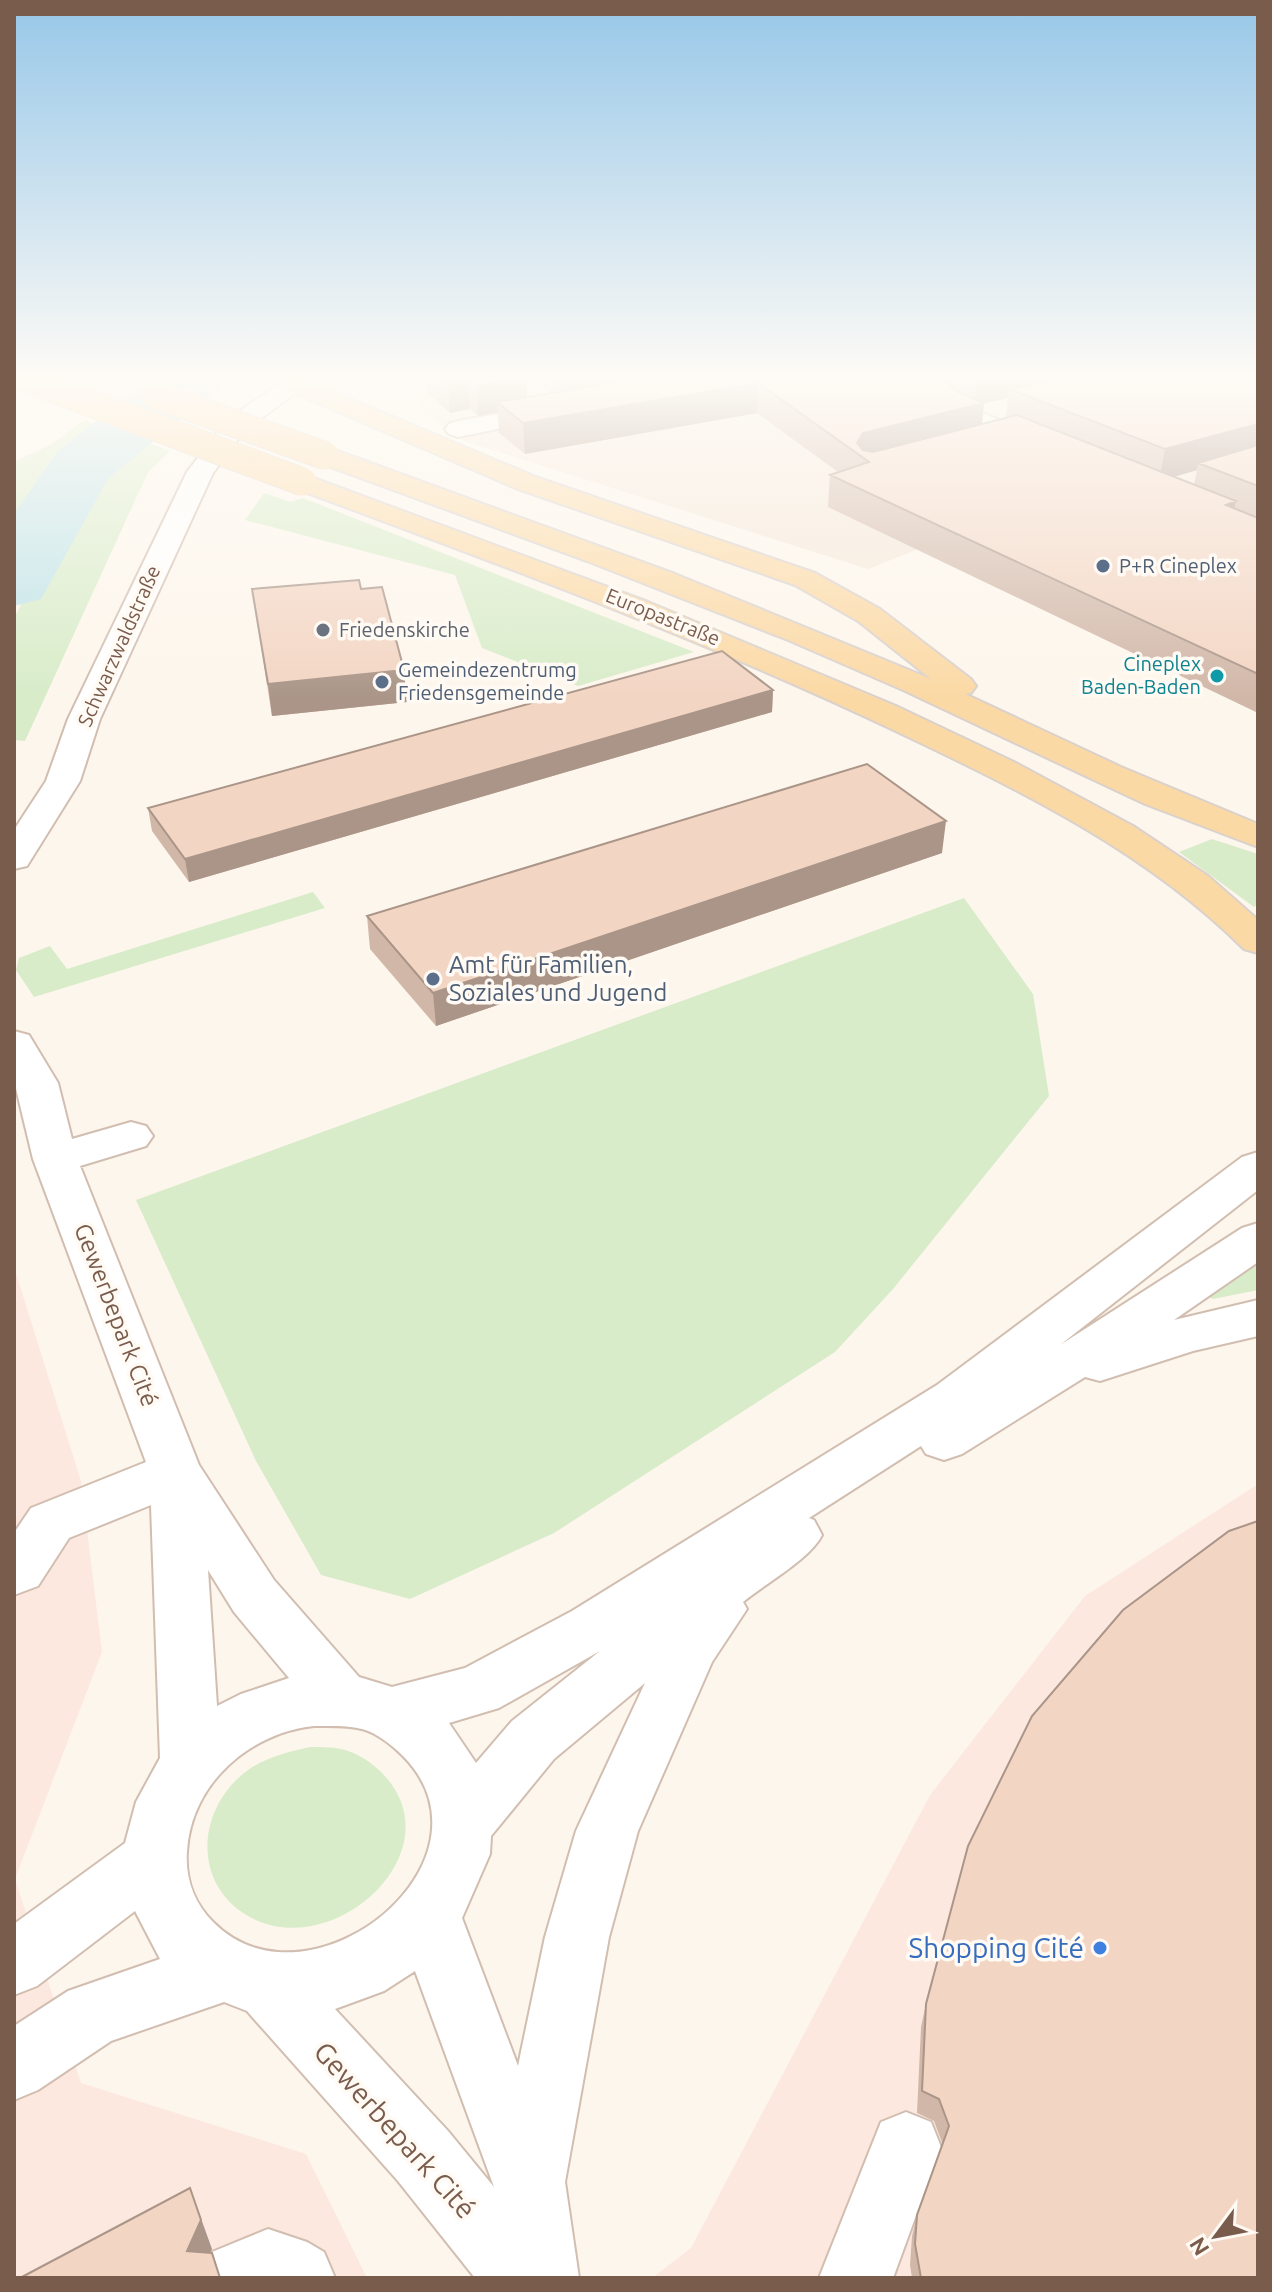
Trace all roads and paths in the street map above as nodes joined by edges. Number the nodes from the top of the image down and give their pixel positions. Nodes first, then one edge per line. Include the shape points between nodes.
1 (194, 485) edge
2 (311, 485) edge
3 (404, 485) edge
4 (533, 485) edge
5 (1014, 731) junction
6 (1258, 836) edge
7 (14, 858) edge
8 (1258, 941) edge
9 (14, 1044) edge
10 (14, 1115) edge
11 (131, 1136) dead end
12 (55, 1159) junction
13 (1258, 1167) edge
14 (1258, 1239) edge
15 (1258, 1318) edge
16 (1026, 1388) junction
17 (176, 1472) junction
18 (754, 1561) junction
19 (14, 1572) edge
20 (367, 1707) junction
21 (190, 1764) junction
22 (462, 1825) junction
23 (153, 1860) junction
24 (429, 1917) junction
25 (14, 1963) edge
26 (244, 1977) junction
27 (24, 2058) edge
28 (906, 2147) dead end
29 (529, 2182) junction
30 (238, 2278) edge
31 (298, 2278) edge
32 (522, 2278) edge
33 (542, 2278) edge
34 (856, 2278) edge

1 - 7 street, Schwarzwaldstraße via 84,719 63,781
2 - 8 main road, Europastraße, bridge via 672,620 909,724 1040,789 1159,861 1206,893
3 - 5 main road, Europastraße, bridge via 713,599
4 - 5 main road via 805,579 869,615
5 - 6 main road, Europastraße via 1130,786
9 - 12 street, Gewerbepark Cité via 37,1083
10 - 12 street, Gewerbepark Cité
11 - 12 street
12 - 17 street, Gewerbepark Cité
13 - 20 street via 955,1399 592,1628 478,1690
14 - 16 street
15 - 16 street via 1187,1334
16 - 18 street
17 - 19 street via 50,1523
17 - 20 street, Gewerbepark Cité via 254,1596
17 - 21 street, Gewerbepark Cité
18 - 22 street via 533,1740
18 - 29 street via 690,1648 607,1831 577,1937
20 - 21 street, Gewerbepark Cité via 314,1700 259,1713 210,1743
20 - 22 street, Gewerbepark Cité via 420,1732 443,1759 458,1789
21 - 23 street, Gewerbepark Cité via 169,1794
22 - 24 street, Gewerbepark Cité via 458,1857
23 - 25 street
23 - 26 street, Gewerbepark Cité via 161,1905 186,1942
24 - 26 street, Gewerbepark Cité via 373,1963 339,1977 302,1984
24 - 29 street
26 - 27 street via 92,2014
26 - 32 street, Gewerbepark Cité via 423,2156
28 - 34 street
29 - 33 street
30 - 31 street via 262,2265 281,2266

